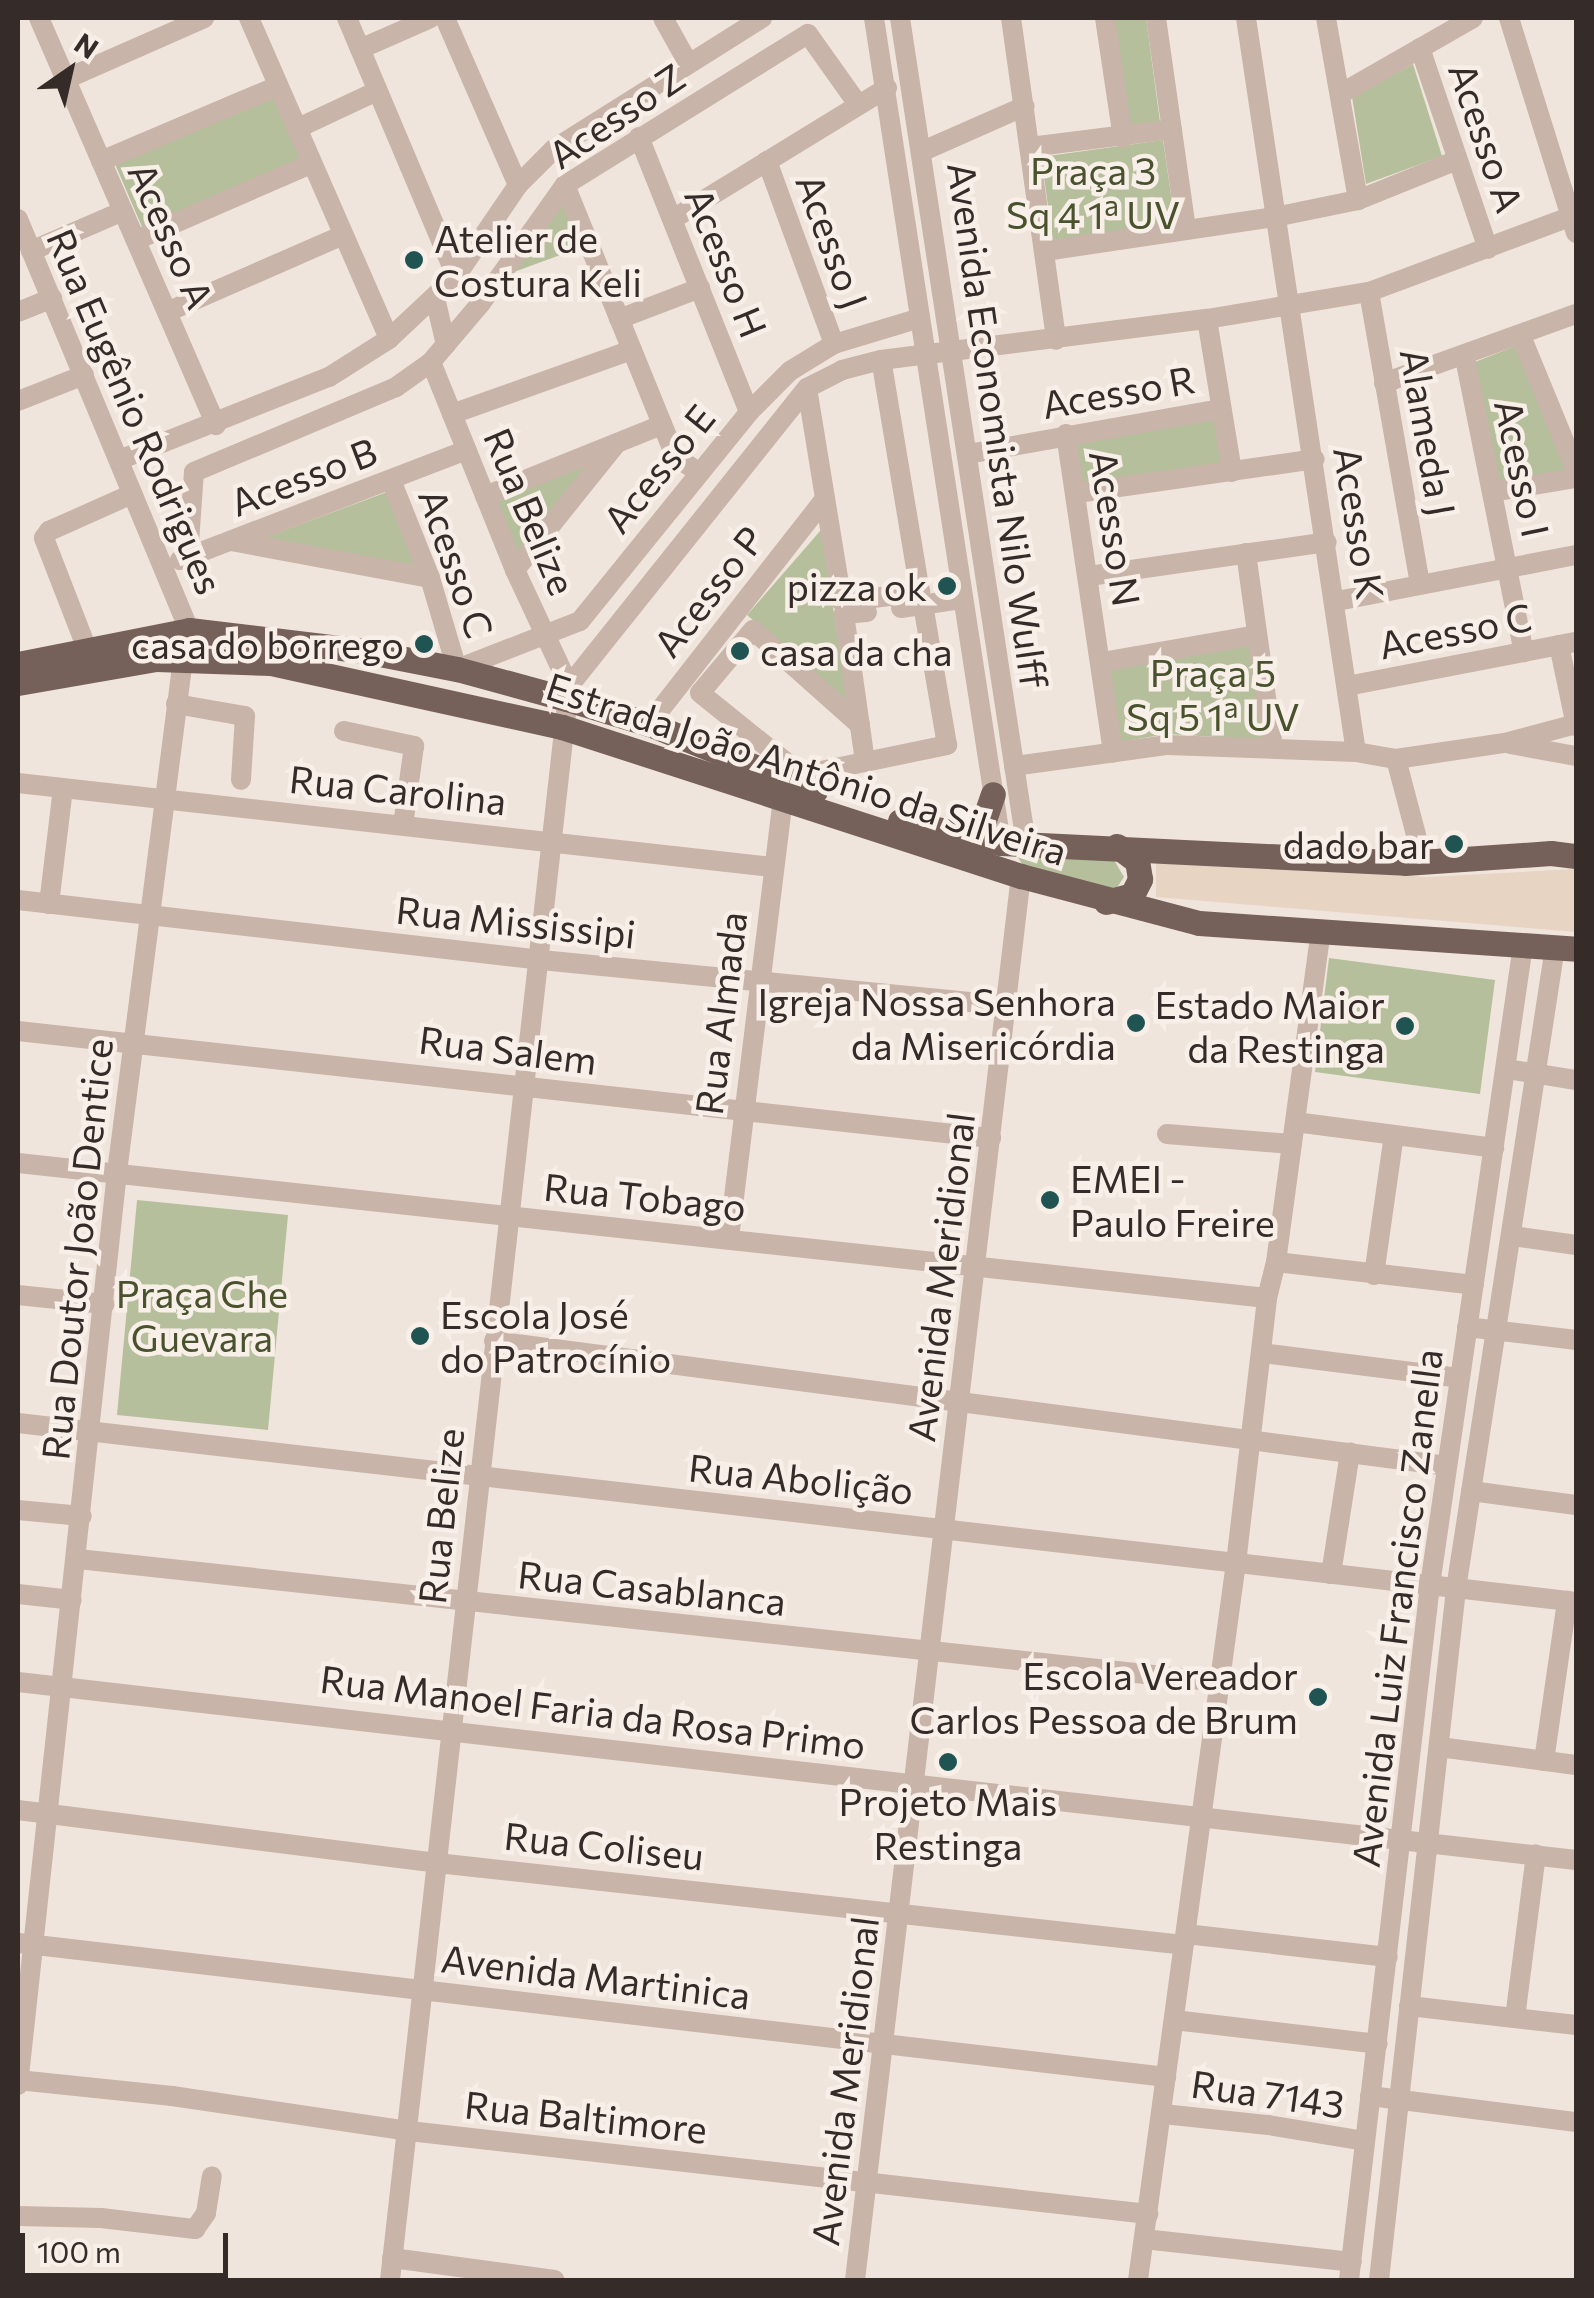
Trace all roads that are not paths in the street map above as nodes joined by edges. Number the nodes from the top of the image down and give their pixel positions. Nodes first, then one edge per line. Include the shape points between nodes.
1 (38, 18) edge
2 (204, 18) edge
3 (250, 18) edge
4 (347, 18) edge
5 (431, 18) edge
6 (445, 18) edge
7 (663, 18) edge
8 (762, 18) edge
9 (874, 18) edge
10 (900, 18) edge
11 (1012, 18) edge
12 (1105, 18) edge
13 (1156, 18) edge
14 (1246, 18) edge
15 (1326, 18) edge
16 (1473, 18) edge
17 (1508, 18) edge
18 (1420, 48) junction
19 (360, 49) junction
20 (688, 61) junction
21 (66, 79) junction
22 (278, 86) junction
23 (886, 88) junction
24 (377, 91) junction
25 (1342, 93) junction
26 (857, 103) junction
27 (1025, 106) junction
28 (296, 128) junction
29 (1172, 129) junction
30 (638, 137) junction
31 (1123, 138) junction
32 (1030, 147) junction
33 (924, 152) junction
34 (1457, 160) junction
35 (101, 161) junction
36 (766, 161) junction
37 (312, 164) junction
38 (518, 185) junction
39 (565, 185) junction
40 (1358, 200) junction
41 (123, 211) junction
42 (1275, 217) junction
43 (18, 219) edge
44 (673, 219) junction
45 (1573, 225) edge
46 (1186, 230) junction
47 (343, 236) junction
48 (136, 240) junction
49 (1488, 248) junction
50 (32, 251) junction
51 (1045, 252) junction
52 (456, 276) junction
53 (700, 288) junction
54 (1369, 292) junction
55 (52, 298) junction
56 (434, 298) junction
57 (1290, 306) junction
58 (18, 312) edge
59 (167, 312) junction
60 (1576, 314) edge
61 (920, 318) junction
62 (620, 319) junction
63 (1207, 319) junction
64 (1521, 336) junction
65 (390, 339) junction
66 (1056, 340) junction
67 (834, 344) junction
68 (446, 345) junction
69 (632, 350) junction
70 (951, 353) junction
71 (926, 356) junction
72 (1465, 358) junction
73 (881, 360) junction
74 (430, 362) junction
75 (84, 375) junction
76 (1384, 383) junction
77 (807, 388) junction
78 (18, 400) edge
79 (1220, 409) junction
80 (749, 412) junction
81 (452, 414) junction
82 (216, 425) junction
83 (662, 425) junction
84 (1066, 434) junction
85 (616, 444) junction
86 (467, 450) junction
87 (968, 454) junction
88 (1314, 459) junction
89 (119, 460) junction
90 (1576, 470) edge
91 (1232, 472) junction
92 (699, 473) junction
93 (1576, 478) edge
94 (391, 480) junction
95 (1492, 492) junction
96 (1077, 493) junction
97 (132, 494) junction
98 (486, 496) junction
99 (823, 501) junction
100 (231, 541) junction
101 (1327, 542) junction
102 (1246, 553) junction
103 (1576, 556) edge
104 (188, 557) junction
105 (164, 566) junction
106 (1508, 568) junction
107 (515, 570) junction
108 (1090, 576) junction
109 (430, 578) junction
110 (1420, 584) junction
111 (962, 598) junction
112 (1337, 601) junction
113 (923, 605) junction
114 (843, 608) junction
115 (189, 630) junction
116 (1257, 634) junction
117 (546, 637) junction
118 (1568, 644) edge
119 (87, 649) junction
120 (1524, 652) junction
121 (226, 658) junction
122 (183, 659) junction
123 (1102, 662) junction
124 (18, 664) edge
125 (457, 669) junction
126 (18, 683) edge
127 (1347, 686) junction
128 (561, 692) junction
129 (458, 700) junction
130 (176, 704) junction
131 (649, 724) junction
132 (860, 725) junction
133 (1576, 725) edge
134 (562, 726) junction
135 (344, 731) dead end
136 (985, 737) junction
137 (1505, 743) junction
138 (947, 745) junction
139 (1273, 748) junction
140 (1113, 752) junction
141 (1356, 752) junction
142 (1576, 756) edge
143 (1396, 759) junction
144 (865, 762) junction
145 (1014, 766) junction
146 (240, 780) dead end
147 (18, 783) edge
148 (794, 785) junction
149 (63, 788) junction
150 (993, 794) junction
151 (168, 801) junction
152 (403, 825) junction
153 (952, 832) junction
154 (552, 840) junction
155 (1014, 843) junction
156 (1116, 846) junction
157 (1576, 856) edge
158 (1423, 862) junction
159 (772, 867) junction
160 (1021, 876) junction
161 (18, 900) edge
162 (1106, 902) junction
163 (49, 904) junction
164 (152, 916) junction
165 (1321, 930) junction
166 (1523, 946) junction
167 (1566, 948) edge
168 (541, 960) junction
169 (761, 982) junction
170 (1008, 1006) junction
171 (18, 1031) edge
172 (134, 1043) junction
173 (1507, 1068) junction
174 (1537, 1073) junction
175 (1576, 1080) edge
176 (525, 1086) junction
177 (742, 1112) junction
178 (1295, 1122) junction
179 (1167, 1134) dead end
180 (1394, 1135) junction
181 (990, 1138) junction
182 (1292, 1144) junction
183 (1494, 1148) junction
184 (18, 1163) edge
185 (117, 1172) junction
186 (508, 1218) junction
187 (1513, 1236) junction
188 (729, 1238) junction
189 (1576, 1245) edge
190 (1276, 1262) junction
191 (975, 1268) junction
192 (1374, 1275) junction
193 (1474, 1285) junction
194 (18, 1295) edge
195 (1266, 1298) junction
196 (105, 1304) junction
197 (1466, 1328) junction
198 (1499, 1330) junction
199 (1576, 1340) edge
200 (494, 1341) junction
201 (1262, 1352) junction
202 (1459, 1378) junction
203 (961, 1400) junction
204 (18, 1423) edge
205 (90, 1431) junction
206 (1250, 1438) junction
207 (1350, 1452) junction
208 (1448, 1466) junction
209 (478, 1478) junction
210 (1470, 1491) junction
211 (1576, 1505) edge
212 (18, 1510) edge
213 (82, 1516) junction
214 (944, 1529) junction
215 (78, 1559) junction
216 (1236, 1563) junction
217 (1331, 1574) junction
218 (1430, 1586) junction
219 (1456, 1589) junction
220 (18, 1594) edge
221 (72, 1600) junction
222 (1572, 1601) edge
223 (465, 1604) junction
224 (930, 1651) junction
225 (18, 1682) edge
226 (1220, 1682) junction
227 (62, 1686) junction
228 (453, 1729) junction
229 (1439, 1747) junction
230 (1544, 1761) junction
231 (1576, 1765) edge
232 (914, 1784) junction
233 (18, 1810) edge
234 (48, 1814) junction
235 (1202, 1816) junction
236 (1402, 1839) junction
237 (1428, 1841) junction
238 (1536, 1854) junction
239 (1576, 1860) edge
240 (437, 1863) junction
241 (900, 1912) junction
242 (1185, 1939) junction
243 (24, 1944) edge
244 (1388, 1956) junction
245 (423, 1992) junction
246 (1409, 2006) junction
247 (1515, 2018) junction
248 (1174, 2020) junction
249 (1576, 2025) edge
250 (1378, 2044) junction
251 (884, 2046) junction
252 (1166, 2077) junction
253 (18, 2082) edge
254 (1370, 2096) junction
255 (1400, 2099) junction
256 (1162, 2114) junction
257 (1576, 2122) edge
258 (409, 2131) junction
259 (1365, 2141) junction
260 (212, 2176) dead end
261 (869, 2181) junction
262 (1148, 2214) junction
263 (18, 2216) edge
264 (1144, 2239) junction
265 (392, 2258) junction
266 (1350, 2271) edge
267 (390, 2280) edge
268 (555, 2280) edge
269 (855, 2280) edge
270 (1138, 2280) edge
271 (1379, 2280) edge

1 - 21 street, Acesso A
2 - 21 street
3 - 22 street
4 - 19 street
5 - 19 street
6 - 38 street
7 - 20 street
8 - 20 street
9 - 23 street, Avenida Economista Nilo Wulff
10 - 33 street, Avenida Economista Nilo Wulff
11 - 27 street
12 - 31 street
13 - 29 street
14 - 42 street
15 - 25 street
16 - 18 street
17 - 45 street
18 - 25 street
18 - 34 street, Acesso A
19 - 24 street
20 - 38 street via 554,149
21 - 35 street, Acesso A
22 - 28 street
22 - 35 street
23 - 26 street
23 - 61 street, Avenida Economista Nilo Wulff
24 - 28 street
24 - 52 street
25 - 40 street
26 - 30 street, Acesso Z via 808,34
26 - 36 street
27 - 32 street
27 - 33 street
28 - 37 street
29 - 31 street
29 - 46 street
30 - 39 street, Acesso Z
30 - 44 street, Acesso H
31 - 32 street
32 - 51 street
33 - 70 street, Avenida Economista Nilo Wulff
34 - 40 street
34 - 49 street, Acesso A
35 - 41 street, Acesso A
36 - 44 street
36 - 67 street, Acesso J
37 - 47 street
37 - 48 street
38 - 52 street
39 - 62 street
39 - 68 street, Acesso Z
40 - 42 street
41 - 48 street, Acesso A
41 - 50 street
42 - 46 street
42 - 57 street
43 - 50 street, Rua Eugênio Rodrigues
44 - 53 street, Acesso H
45 - 49 street
46 - 51 street
47 - 59 street
47 - 65 street
48 - 59 street, Acesso A
49 - 54 street
50 - 55 street, Rua Eugênio Rodrigues
51 - 66 street
52 - 56 street
53 - 62 street
53 - 80 street, Acesso H
54 - 57 street
54 - 76 street, Alameda J
55 - 58 street
55 - 75 street, Rua Eugênio Rodrigues
56 - 65 street
56 - 68 street
57 - 63 street
57 - 88 street, Acesso K
59 - 82 street, Acesso A
60 - 64 street
61 - 67 street, Acesso E
61 - 71 street, Avenida Economista Nilo Wulff
62 - 69 street
63 - 66 street
63 - 79 street
64 - 72 street
64 - 90 street
65 - 82 street via 329,377
66 - 70 street
67 - 80 street, Acesso E via 790,371
68 - 74 street, Acesso Z
69 - 81 street
69 - 83 street
70 - 71 street
70 - 87 street, Avenida Economista Nilo Wulff
71 - 73 street
71 - 111 street, Avenida Economista Nilo Wulff
72 - 76 street
72 - 95 street, Acesso I
73 - 77 street
73 - 114 street via 920,592
74 - 81 street, Rua Belize
74 - 104 street, Acesso Z via 396,388 194,472
75 - 78 street
75 - 89 street, Rua Eugênio Rodrigues
76 - 110 street, Alameda J
77 - 99 street
77 - 128 street
79 - 84 street, Acesso R
79 - 91 street
80 - 92 street, Acesso E
81 - 86 street, Rua Belize
82 - 89 street
83 - 85 street
83 - 92 street via 675,456
84 - 87 street, Acesso R
84 - 96 street, Acesso N
85 - 98 street
85 - 107 street
86 - 94 street, Acesso B
86 - 98 street, Rua Belize
87 - 145 street, Avenida Economista Nilo Wulff
88 - 91 street
88 - 101 street, Acesso K
89 - 97 street, Rua Eugênio Rodrigues
91 - 96 street
92 - 117 street, Acesso E via 580,621
93 - 95 street
94 - 100 street, Acesso B
94 - 109 street, Acesso C
95 - 106 street, Acesso I
96 - 108 street, Acesso N
97 - 105 street, Rua Eugênio Rodrigues
97 - 119 street via 44,538
98 - 107 street, Rua Belize
99 - 114 street
99 - 131 street, Acesso P
100 - 104 street, Acesso B
100 - 109 street
101 - 102 street
101 - 112 street, Acesso K
102 - 108 street
102 - 116 street
103 - 106 street
104 - 105 street, Acesso B
105 - 115 street, Rua Eugênio Rodrigues
106 - 110 street
106 - 120 street, Acesso I
107 - 117 street, Rua Belize
108 - 123 street, Acesso N
109 - 125 street, Acesso C
110 - 112 street
111 - 113 street
111 - 136 street, Avenida Economista Nilo Wulff
112 - 127 street, Acesso K
113 - 114 street
113 - 138 street
114 - 132 street
115 - 119 main road, Estrada João Antônio da Silveira
115 - 121 main road
115 - 125 main road, Estrada João Antônio da Silveira
116 - 123 street
116 - 139 street
117 - 125 street, Acesso E
117 - 128 street, Rua Belize
118 - 120 street, Acesso C
118 - 133 street
119 - 124 main road, Estrada João Antônio da Silveira
120 - 127 street, Acesso C
121 - 122 main road, Estrada João Antônio da Silveira
121 - 129 main road, Estrada João Antônio da Silveira
122 - 126 main road, Estrada João Antônio da Silveira via 95,666
122 - 130 street, Rua Doutor João Dentice
123 - 140 street, Acesso N
125 - 128 main road, Estrada João Antônio da Silveira
127 - 141 street, Acesso K
128 - 129 main road via 537,708
128 - 131 main road, Estrada João Antônio da Silveira
128 - 134 street, Rua Belize
129 - 134 main road, Estrada João Antônio da Silveira
130 - 146 street via 245,716
130 - 151 street, Rua Doutor João Dentice
131 - 148 main road, Estrada João Antônio da Silveira
132 - 144 street
132 - 148 street via 753,630 700,693
133 - 137 street
134 - 148 main road, Estrada João Antônio da Silveira
134 - 154 street, Rua Belize
135 - 152 street via 414,746
136 - 138 street
136 - 150 street, Avenida Economista Nilo Wulff
137 - 142 street
137 - 143 street
138 - 144 street
139 - 140 street via 1168,745
139 - 141 street
140 - 145 street
141 - 143 street
143 - 158 street
144 - 148 street
145 - 155 street, Avenida Economista Nilo Wulff
147 - 149 street, Rua Carolina
148 - 153 main road, Estrada João Antônio da Silveira via 906,824
148 - 159 street, Rua Almada
148 - 160 main road, Estrada João Antônio da Silveira
149 - 151 street, Rua Carolina
149 - 163 street
150 - 153 main road via 985,817
150 - 155 street, Avenida Economista Nilo Wulff
151 - 152 street, Rua Carolina
151 - 164 street, Rua Doutor João Dentice
152 - 154 street, Rua Carolina
153 - 155 main road, Estrada João Antônio da Silveira
154 - 159 street, Rua Carolina
154 - 168 street, Rua Belize
155 - 156 main road, Estrada João Antônio da Silveira
155 - 160 main road
156 - 158 main road, Estrada João Antônio da Silveira
156 - 162 main road via 1137,861 1140,879 1132,895
157 - 158 main road, Estrada João Antônio da Silveira
159 - 169 street, Rua Almada
160 - 162 main road, Estrada João Antônio da Silveira
160 - 170 street, Avenida Meridional
161 - 163 street, Rua Mississipi
162 - 165 main road, Estrada João Antônio da Silveira via 1198,923
163 - 164 street, Rua Mississipi
164 - 168 street, Rua Mississipi
164 - 172 street, Rua Doutor João Dentice
165 - 166 main road, Estrada João Antônio da Silveira
165 - 178 street
166 - 167 main road, Estrada João Antônio da Silveira
166 - 173 street, Avenida Luiz Francisco Zanella
167 - 174 street, Avenida Luiz Francisco Zanella
168 - 169 street, Rua Mississipi
168 - 176 street, Rua Belize
169 - 170 street, Rua Mississipi
169 - 177 street, Rua Almada
170 - 181 street, Avenida Meridional
171 - 172 street, Rua Salem
172 - 176 street, Rua Salem
172 - 185 street, Rua Doutor João Dentice
173 - 174 street
173 - 183 street, Avenida Luiz Francisco Zanella
174 - 175 street
174 - 187 street, Avenida Luiz Francisco Zanella
176 - 177 street, Rua Salem
176 - 186 street, Rua Belize
177 - 181 street, Rua Salem
177 - 188 street, Rua Almada
178 - 180 street
178 - 182 street
179 - 182 street
180 - 183 street
180 - 192 street
181 - 191 street, Avenida Meridional
182 - 190 street
183 - 193 street, Avenida Luiz Francisco Zanella
184 - 185 street, Rua Tobago
185 - 186 street, Rua Tobago
185 - 196 street, Rua Doutor João Dentice
186 - 188 street, Rua Tobago
186 - 200 street, Rua Belize
187 - 189 street
187 - 198 street, Avenida Luiz Francisco Zanella
188 - 191 street, Rua Tobago
190 - 192 street
190 - 195 street
191 - 195 street, Rua Tobago
191 - 203 street, Avenida Meridional
192 - 193 street
193 - 197 street, Avenida Luiz Francisco Zanella
194 - 196 street
195 - 201 street
196 - 205 street, Rua Doutor João Dentice
197 - 198 street
197 - 202 street, Avenida Luiz Francisco Zanella
198 - 199 street
198 - 210 street, Avenida Luiz Francisco Zanella
200 - 203 street
200 - 209 street, Rua Belize
201 - 202 street
201 - 206 street
202 - 208 street, Avenida Luiz Francisco Zanella
203 - 206 street
203 - 214 street, Avenida Meridional
204 - 205 street, Rua Abolição
205 - 209 street, Rua Abolição
205 - 213 street, Rua Doutor João Dentice
206 - 207 street
206 - 216 street
207 - 208 street
207 - 217 street
208 - 218 street, Avenida Luiz Francisco Zanella
209 - 214 street, Rua Abolição
209 - 223 street, Rua Belize
210 - 211 street
210 - 219 street, Avenida Luiz Francisco Zanella
212 - 213 street
213 - 215 street, Rua Doutor João Dentice
214 - 216 street, Rua Abolição
214 - 224 street, Avenida Meridional
215 - 221 street, Rua Doutor João Dentice
215 - 223 street, Rua Casablanca
216 - 217 street, Rua Abolição
216 - 226 street
217 - 218 street, Rua Abolição
218 - 219 street, Rua Abolição
218 - 236 street, Avenida Luiz Francisco Zanella
219 - 222 street, Rua Abolição
219 - 229 street, Avenida Luiz Francisco Zanella
220 - 221 street
221 - 227 street, Rua Doutor João Dentice
222 - 230 street
223 - 224 street, Rua Casablanca
223 - 228 street, Rua Belize
224 - 226 street, Rua Casablanca
224 - 232 street, Avenida Meridional
225 - 227 street, Rua Manoel Faria da Rosa Primo
226 - 235 street
227 - 228 street, Rua Manoel Faria da Rosa Primo
227 - 234 street, Rua Doutor João Dentice
228 - 232 street, Rua Manoel Faria da Rosa Primo
228 - 240 street, Rua Belize
229 - 230 street
229 - 237 street, Avenida Luiz Francisco Zanella
230 - 231 street
232 - 235 street, Rua Manoel Faria da Rosa Primo
232 - 241 street, Avenida Meridional
233 - 234 street, Rua Coliseu
234 - 240 street, Rua Coliseu
234 - 243 street, Rua Doutor João Dentice
235 - 236 street, Rua Manoel Faria da Rosa Primo
235 - 242 street
236 - 237 street, Rua Manoel Faria da Rosa Primo
236 - 244 street, Avenida Luiz Francisco Zanella
237 - 238 street, Rua Manoel Faria da Rosa Primo
237 - 246 street, Avenida Luiz Francisco Zanella
238 - 239 street, Rua Manoel Faria da Rosa Primo
238 - 247 street
240 - 241 street, Rua Coliseu
240 - 245 street, Rua Belize
241 - 242 street, Rua Coliseu
241 - 251 street, Avenida Meridional
242 - 244 street, Rua Coliseu
242 - 248 street
243 - 245 street, Avenida Martinica
243 - 253 street, Rua Doutor João Dentice
244 - 250 street, Avenida Luiz Francisco Zanella
245 - 251 street, Avenida Martinica
245 - 258 street, Rua Belize
246 - 247 street
246 - 255 street, Avenida Luiz Francisco Zanella
247 - 249 street
248 - 250 street
248 - 252 street
250 - 254 street, Avenida Luiz Francisco Zanella
251 - 252 street, Avenida Martinica
251 - 261 street, Avenida Meridional
252 - 256 street
253 - 258 street, Rua Baltimore via 172,2096
254 - 255 street
254 - 259 street, Avenida Luiz Francisco Zanella
255 - 257 street
255 - 271 street, Avenida Luiz Francisco Zanella
256 - 259 street, Rua 7143
256 - 262 street
258 - 261 street, Rua Baltimore
258 - 265 street, Rua Belize
259 - 266 street, Avenida Luiz Francisco Zanella
260 - 263 street via 196,2229
261 - 262 street, Rua Baltimore
261 - 269 street, Avenida Meridional
262 - 264 street
264 - 266 street
264 - 270 street
265 - 267 street, Rua Belize
265 - 268 street

